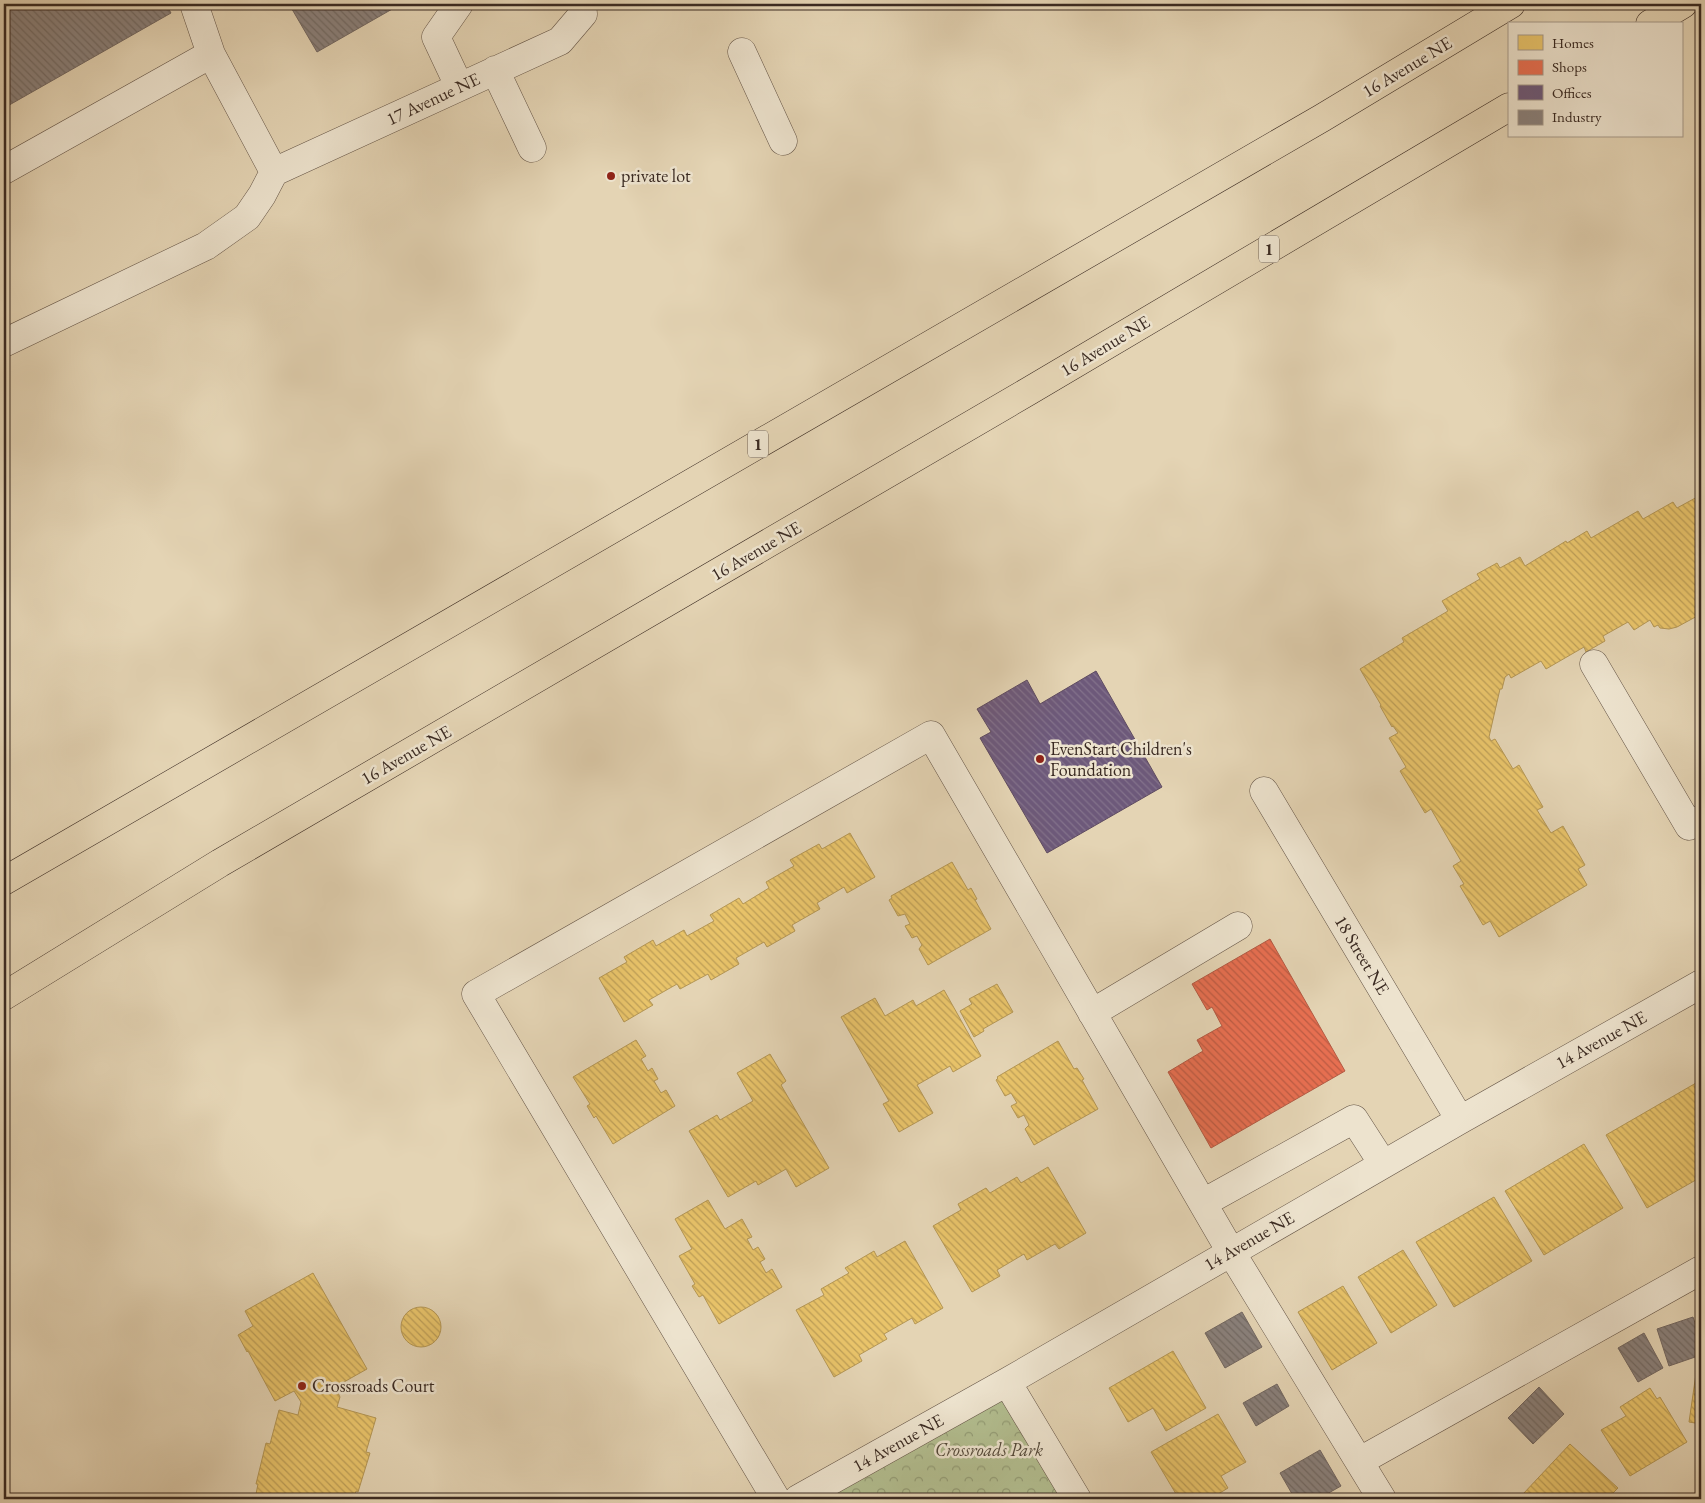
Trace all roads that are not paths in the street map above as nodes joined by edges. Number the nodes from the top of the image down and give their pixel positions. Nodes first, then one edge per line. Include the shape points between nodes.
1 (194, 4) edge
2 (459, 4) edge
3 (1511, 4) edge
4 (1683, 4) edge
5 (582, 9) edge
6 (1653, 22) edge
7 (742, 52) dead end
8 (211, 54) junction
9 (495, 70) junction
10 (459, 86) junction
11 (1508, 108) edge
12 (783, 141) dead end
13 (532, 148) dead end
14 (4, 170) edge
15 (274, 172) junction
16 (4, 343) edge
17 (1594, 664) dead end
18 (1264, 791) dead end
19 (1701, 819) edge
20 (4, 882) edge
21 (1238, 926) dead end
22 (1698, 994) edge
23 (4, 996) edge
24 (1092, 1013) junction
25 (1460, 1120) junction
26 (1384, 1164) junction
27 (1203, 1203) junction
28 (1231, 1252) junction
29 (1701, 1270) edge
30 (1007, 1382) junction
31 (1360, 1461) junction
32 (776, 1499) edge
33 (798, 1499) edge
34 (1077, 1499) edge
35 (1382, 1499) edge

1 - 8 street
2 - 10 street via 436,38
3 - 20 highway, 16 Avenue NE / 1 via 1322,118
4 - 6 highway
5 - 9 street, 17 Avenue NE via 560,41
7 - 12 street
8 - 14 street
8 - 15 street
9 - 10 street, 17 Avenue NE
9 - 13 street
10 - 15 street, 17 Avenue NE
11 - 23 highway, 16 Avenue NE / 1 via 220,863
15 - 16 street via 247,217 206,246
17 - 19 street via 1689,826
18 - 25 street, 18 Street NE
21 - 24 street
22 - 25 street, 14 Avenue NE
24 - 27 street
24 - 32 street via 931,735 476,994
25 - 26 street, 14 Avenue NE
26 - 27 street via 1354,1119
26 - 28 street, 14 Avenue NE
27 - 28 street
28 - 30 street, 14 Avenue NE
28 - 31 street
29 - 31 street
30 - 33 street, 14 Avenue NE
30 - 34 street
31 - 35 street

